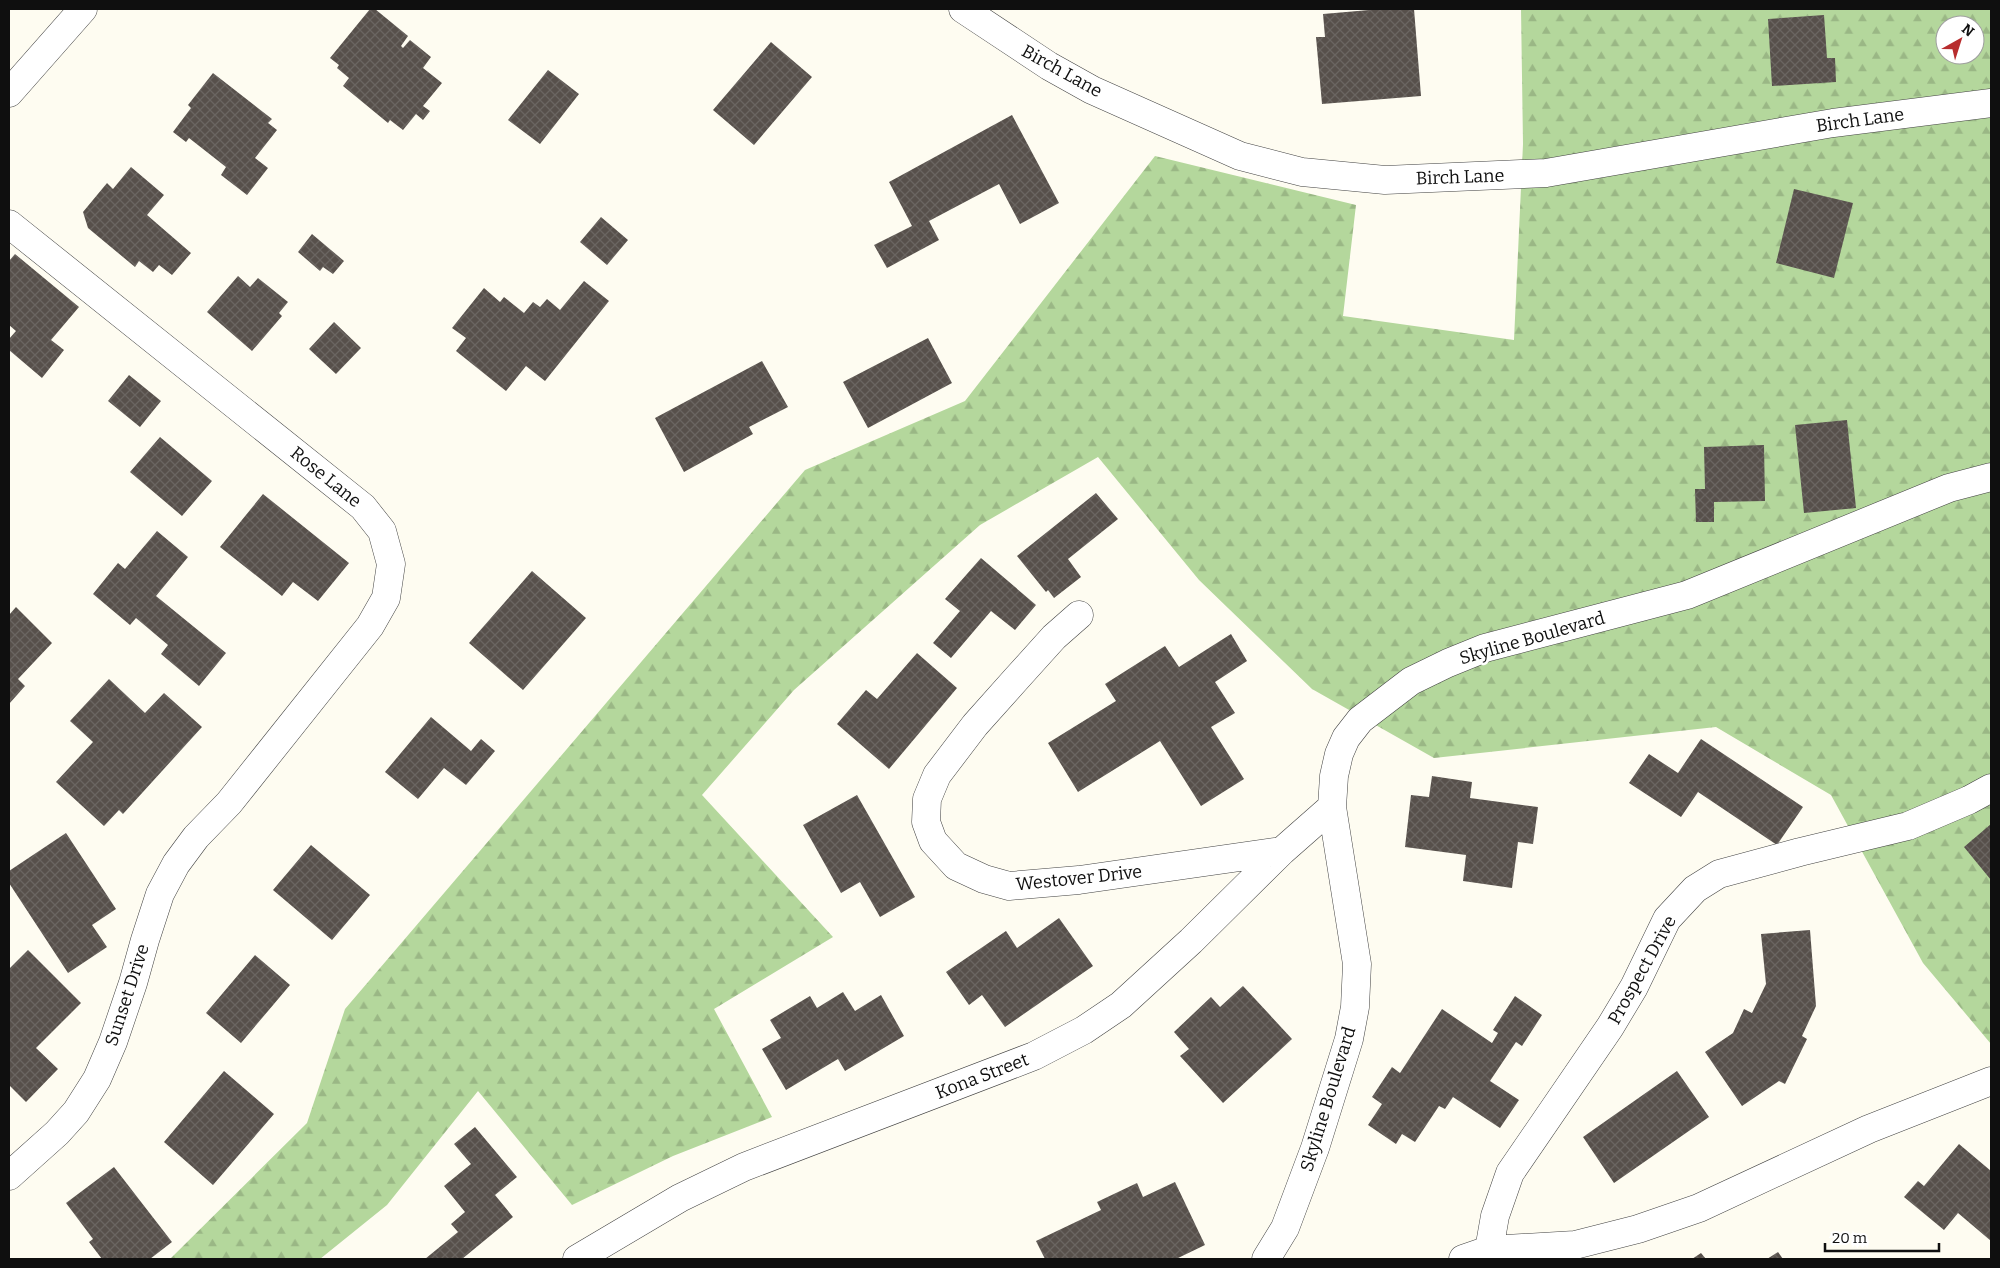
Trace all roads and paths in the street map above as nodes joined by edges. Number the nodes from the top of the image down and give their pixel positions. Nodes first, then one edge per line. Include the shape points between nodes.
1 (83, 9) edge
2 (963, 9) edge
3 (9, 93) edge
4 (1991, 103) edge
5 (9, 224) edge
6 (1991, 477) edge
7 (1079, 615) dead end
8 (1991, 788) edge
9 (229, 803) joint
10 (1332, 807) junction
11 (1282, 851) junction
12 (1991, 1081) edge
13 (9, 1176) edge
14 (1489, 1250) junction
15 (577, 1259) edge
16 (1266, 1259) edge
17 (1463, 1259) edge

1 - 3 street
2 - 4 street, Birch Lane via 1049,66 1092,90 1240,156 1302,172 1385,180 1546,173 1833,123
5 - 9 street, Rose Lane via 363,506 382,531 392,564 386,598 370,626
6 - 10 street, Skyline Boulevard via 1949,488 1686,595 1485,648 1411,681 1360,720 1346,738 1334,776
7 - 11 street, Westover Drive via 1054,637 975,725 937,775 927,799 926,822 933,841 956,866 984,880 1009,886 1079,880
8 - 14 street, Prospect Drive via 1908,826 1719,874 1695,889 1667,919 1634,987 1610,1027 1510,1173 1495,1216
9 - 13 street, Sunset Drive via 196,837 160,894 113,1042 97,1079 76,1112 57,1133
10 - 11 street, Kona Street
10 - 16 street, Skyline Boulevard via 1357,964 1355,1007 1350,1039 1315,1148 1285,1228
11 - 15 street, Kona Street via 1121,1005 1084,1030 1034,1056 744,1167 680,1198
12 - 14 street via 1869,1129 1699,1208 1638,1229 1574,1245
14 - 17 street

